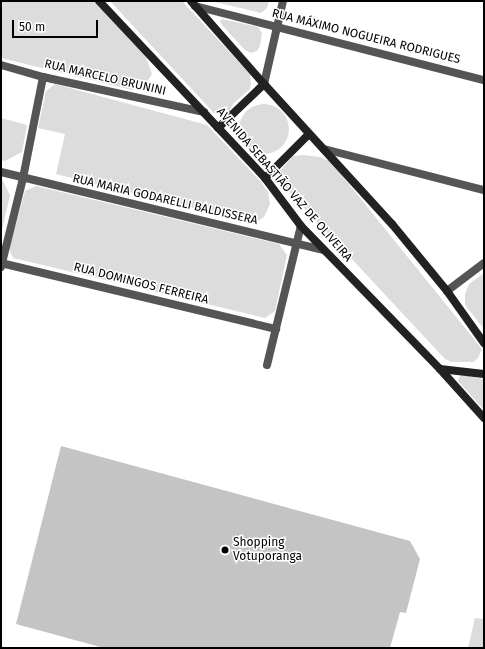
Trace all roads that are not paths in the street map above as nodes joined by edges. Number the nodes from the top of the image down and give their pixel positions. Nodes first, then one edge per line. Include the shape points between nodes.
1 (100, 1) edge
2 (283, 1) edge
3 (193, 3) edge
4 (277, 26) junction
5 (1, 66) edge
6 (43, 77) junction
7 (484, 80) edge
8 (264, 84) junction
9 (204, 112) junction
10 (218, 128) junction
11 (309, 134) junction
12 (324, 149) junction
13 (1, 172) edge
14 (23, 178) junction
15 (265, 178) junction
16 (484, 190) edge
17 (301, 226) junction
18 (296, 244) junction
19 (324, 250) junction
20 (484, 263) edge
21 (1, 264) edge
22 (446, 291) junction
23 (276, 329) junction
24 (484, 343) edge
25 (266, 365) dead end
26 (440, 369) junction
27 (484, 374) edge
28 (484, 418) edge

1 - 9 street, AVENIDA SEBASTIÃO VAZ DE OLIVEIRA
2 - 4 street
3 - 4 street, RUA MÁXIMO NOGUEIRA RODRIGUES
3 - 8 street
4 - 7 street, RUA MÁXIMO NOGUEIRA RODRIGUES
4 - 8 street
5 - 6 street, RUA MARCELO BRUNINI
6 - 9 street, RUA MARCELO BRUNINI
6 - 14 street
8 - 10 street
8 - 11 street
9 - 10 street, AVENIDA SEBASTIÃO VAZ DE OLIVEIRA
10 - 15 street, AVENIDA SEBASTIÃO VAZ DE OLIVEIRA
11 - 12 street
11 - 15 street
12 - 16 street
12 - 22 street via 392,224
13 - 14 street, RUA MARIA GODARELLI BALDISSERA
14 - 18 street, RUA MARIA GODARELLI BALDISSERA
14 - 21 street
15 - 17 street, AVENIDA SEBASTIÃO VAZ DE OLIVEIRA
17 - 18 street
17 - 19 street, AVENIDA SEBASTIÃO VAZ DE OLIVEIRA
18 - 19 street, RUA MARIA GODARELLI BALDISSERA
18 - 23 street
19 - 26 street, AVENIDA SEBASTIÃO VAZ DE OLIVEIRA
20 - 22 street
21 - 23 street, RUA DOMINGOS FERREIRA
22 - 24 street
23 - 25 street
26 - 27 street
26 - 28 street, AVENIDA SEBASTIÃO VAZ DE OLIVEIRA

